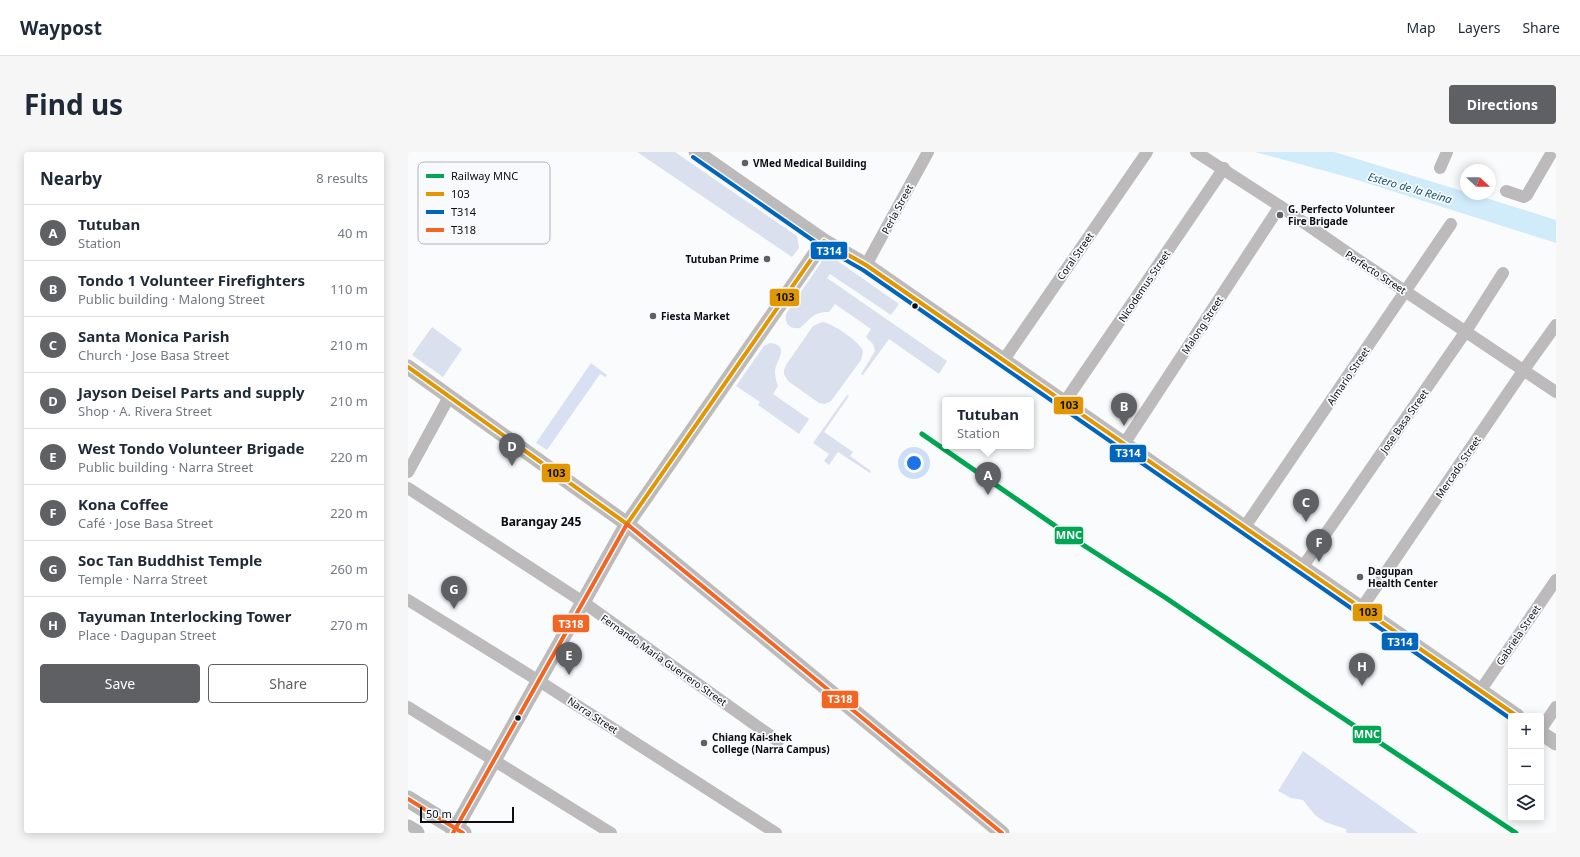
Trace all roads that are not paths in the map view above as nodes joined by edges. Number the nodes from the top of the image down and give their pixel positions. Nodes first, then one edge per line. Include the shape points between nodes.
1 (696, 152) edge
2 (928, 152) edge
3 (1147, 152) edge
4 (1196, 152) edge
5 (1447, 152) edge
6 (1552, 152) edge
7 (1224, 168) junction
8 (1440, 168) dead end
9 (1506, 191) dead end
10 (1280, 206) junction
11 (1451, 224) dead end
12 (824, 241) junction
13 (866, 265) junction
14 (1503, 273) dead end
15 (1406, 291) junction
16 (1556, 325) edge
17 (1466, 331) junction
18 (1003, 361) junction
19 (408, 367) edge
20 (1523, 371) junction
21 (1556, 392) edge
22 (450, 397) junction
23 (1064, 403) junction
24 (1124, 444) junction
25 (408, 472) edge
26 (408, 488) edge
27 (627, 524) junction
28 (1244, 528) junction
29 (1302, 568) junction
30 (1556, 580) edge
31 (408, 600) edge
32 (583, 602) junction
33 (1361, 609) junction
34 (539, 681) junction
35 (1480, 691) junction
36 (408, 706) edge
37 (1556, 707) edge
38 (1513, 713) edge
39 (1544, 725) edge
40 (1544, 735) edge
41 (778, 741) dead end
42 (1556, 743) edge
43 (494, 761) junction
44 (408, 799) edge
45 (408, 828) edge
46 (457, 832) edge
47 (416, 833) edge
48 (611, 833) edge
49 (776, 833) edge
50 (1002, 833) edge

1 - 12 street
2 - 13 street, Perla Street
3 - 18 street, Coral Street
4 - 7 street, Perfecto Street
5 - 8 street
6 - 9 street via 1527,195 1524,197
7 - 10 street, Perfecto Street
7 - 23 street, Nicodemus Street
10 - 15 street, Perfecto Street
10 - 24 street, Malong Street
11 - 15 street, Almario Street
12 - 13 street
12 - 27 street
13 - 18 street
14 - 17 street, Jose Basa Street
15 - 17 street, Perfecto Street
15 - 28 street, Almario Street
16 - 20 street, Mercado Street
17 - 20 street, Perfecto Street
17 - 29 street, Jose Basa Street
18 - 23 street
19 - 22 street
20 - 21 street, Perfecto Street
20 - 33 street, Mercado Street
22 - 25 street
22 - 27 street
23 - 24 street
24 - 28 street
26 - 32 street, Fernando Maria Guerrero Street
27 - 32 street
27 - 50 street
28 - 29 street
29 - 33 street
30 - 35 street, Gabriela Street
31 - 34 street, Narra Street
32 - 34 street
32 - 41 street, Fernando Maria Guerrero Street
33 - 35 street
34 - 43 street
34 - 49 street, Narra Street
35 - 38 street
36 - 43 street
37 - 39 street
40 - 42 street
43 - 46 street
43 - 48 street
44 - 46 main road
45 - 47 main road

